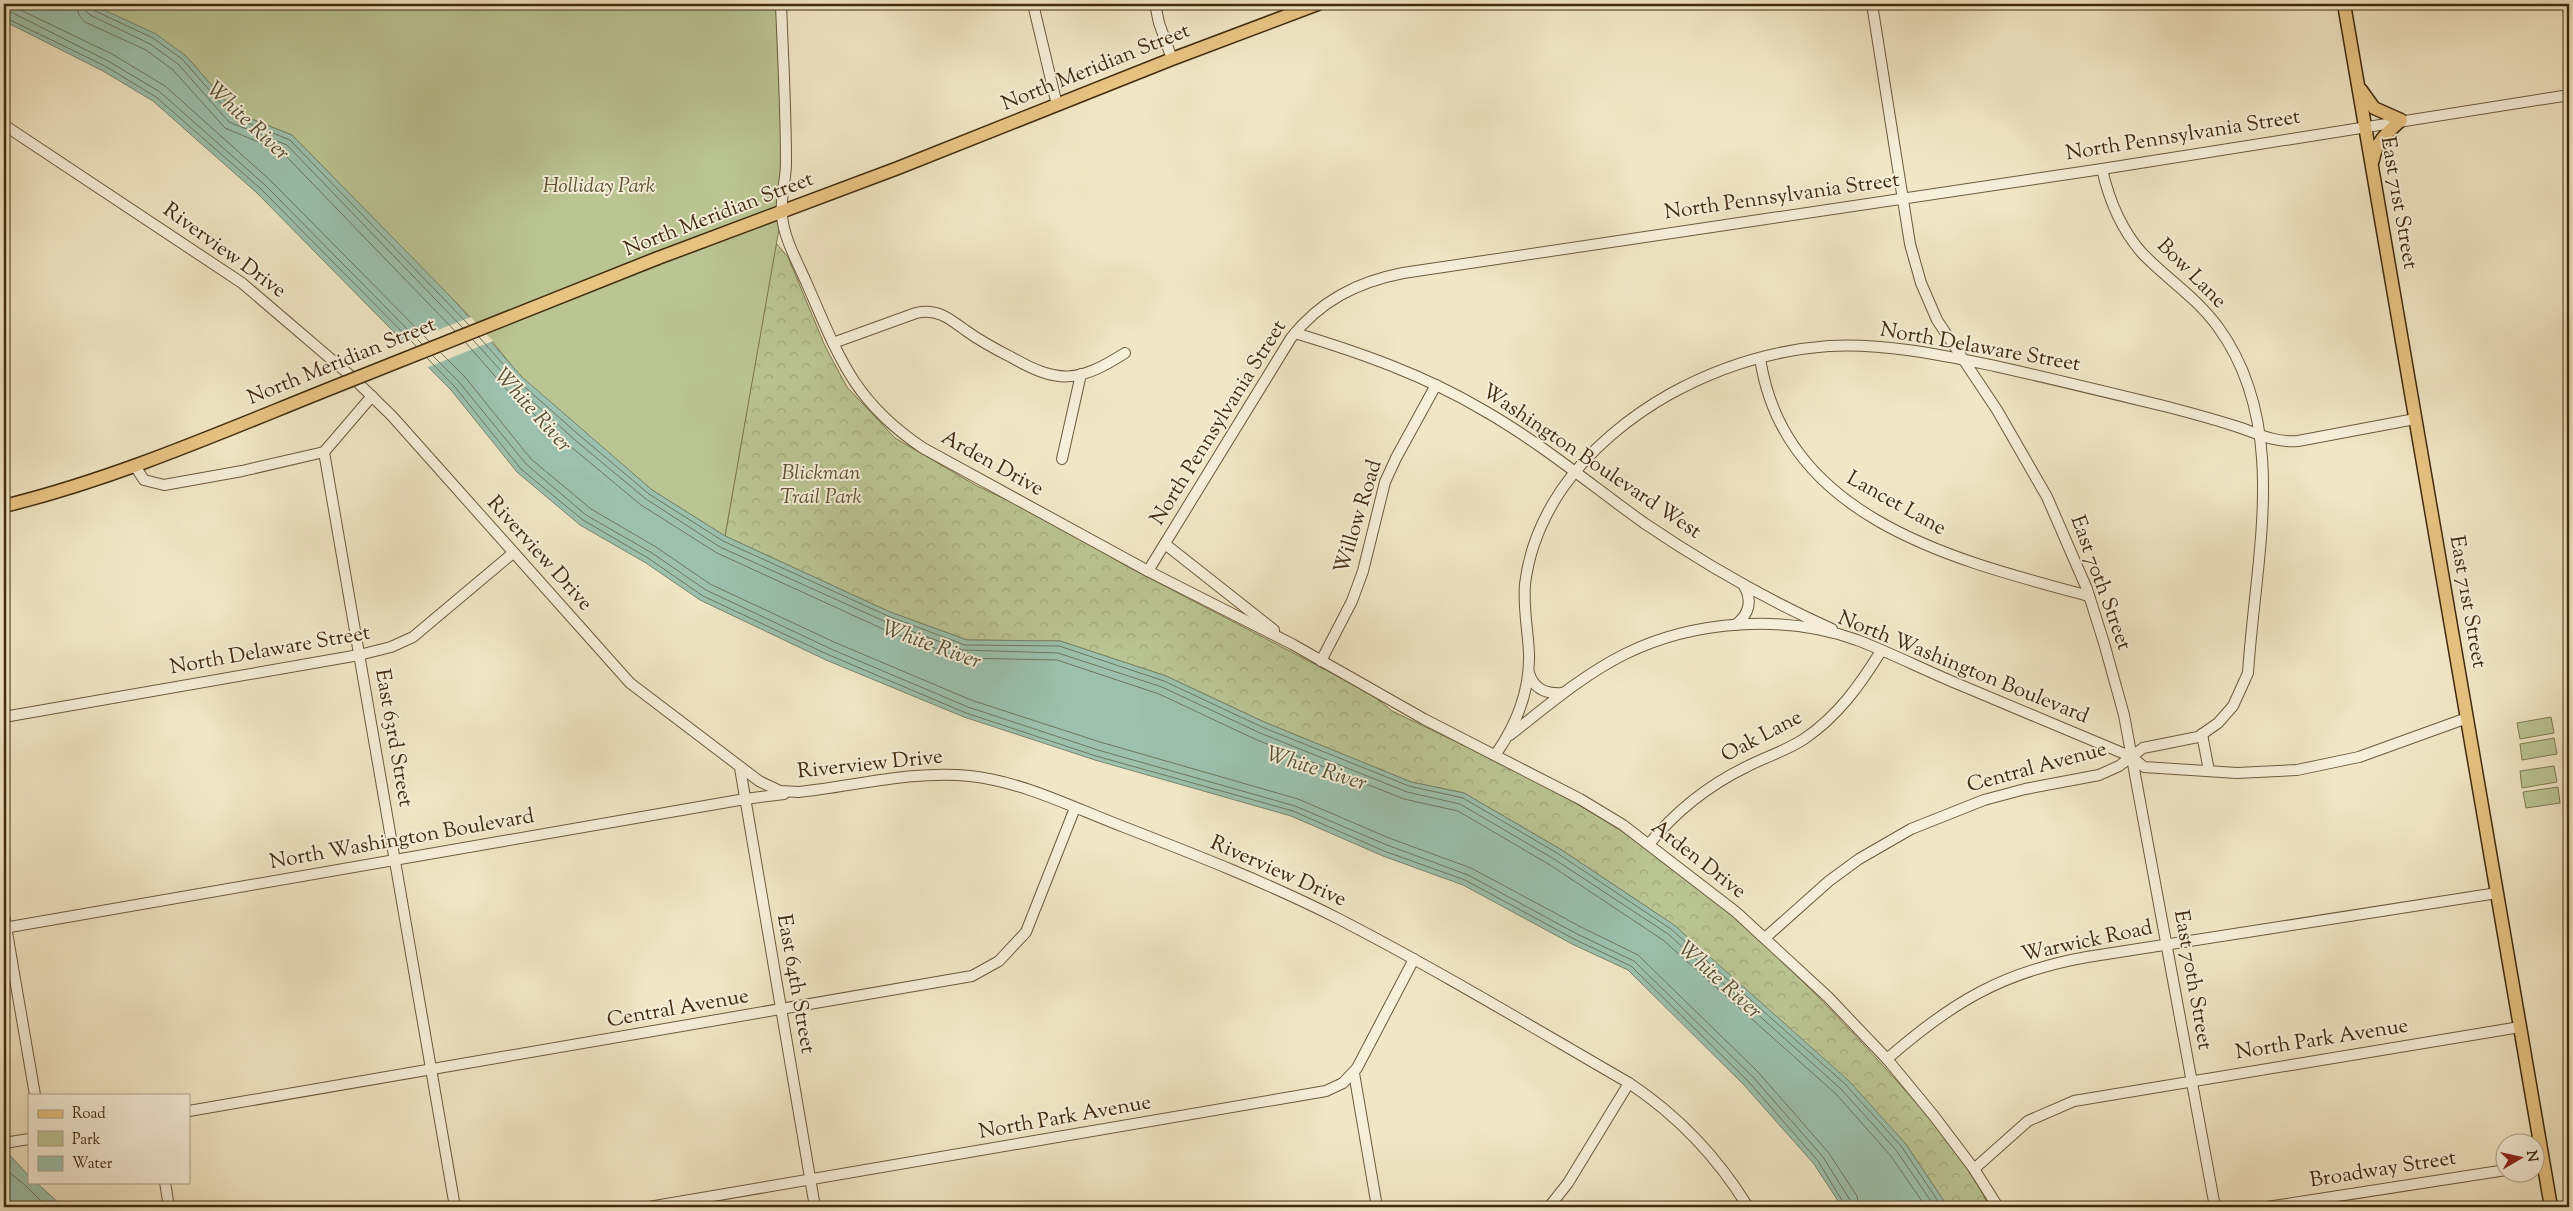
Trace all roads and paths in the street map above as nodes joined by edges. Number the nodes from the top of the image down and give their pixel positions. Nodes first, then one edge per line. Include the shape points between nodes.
1 (781, 4) edge
2 (1033, 4) edge
3 (1155, 4) edge
4 (1318, 4) edge
5 (1872, 4) edge
6 (2344, 4) edge
7 (1172, 59) junction
8 (2358, 86) junction
9 (2569, 95) edge
10 (1056, 105) junction
11 (2401, 120) junction
12 (4, 125) edge
13 (2365, 126) junction
14 (2372, 168) junction
15 (2102, 169) junction
16 (1904, 198) junction
17 (782, 212) junction
18 (1295, 333) junction
19 (833, 343) junction
20 (1124, 353) dead end
21 (1760, 358) junction
22 (1963, 360) junction
23 (1081, 374) junction
24 (1436, 385) junction
25 (372, 396) junction
26 (2415, 419) junction
27 (2260, 436) junction
28 (324, 452) junction
29 (1062, 459) dead end
30 (135, 466) junction
31 (1576, 471) junction
32 (4, 506) edge
33 (1165, 544) junction
34 (513, 553) junction
35 (1148, 571) junction
36 (1743, 584) junction
37 (2088, 596) junction
38 (1735, 625) junction
39 (1857, 640) junction
40 (1292, 644) junction
41 (1881, 651) junction
42 (360, 655) junction
43 (1321, 662) junction
44 (1529, 673) junction
45 (1563, 693) junction
46 (4, 717) edge
47 (2467, 718) junction
48 (2202, 734) junction
49 (1508, 736) junction
50 (1496, 754) junction
51 (2132, 757) junction
52 (740, 768) junction
53 (2209, 771) junction
54 (806, 791) junction
55 (745, 799) junction
56 (1075, 808) junction
57 (1649, 844) junction
58 (395, 860) junction
59 (2497, 893) junction
60 (4, 915) edge
61 (5, 927) edge
62 (1765, 938) junction
63 (2166, 945) junction
64 (1414, 959) junction
65 (780, 1010) junction
66 (2520, 1027) junction
67 (1887, 1059) junction
68 (431, 1070) junction
69 (1354, 1073) junction
70 (2191, 1081) junction
71 (1629, 1083) junction
72 (35, 1094) edge
73 (190, 1112) edge
74 (2536, 1134) edge
75 (28, 1139) edge
76 (4, 1142) edge
77 (1974, 1169) junction
78 (2496, 1172) edge
79 (810, 1180) junction
80 (165, 1184) edge
81 (2545, 1184) edge
82 (169, 1207) edge
83 (455, 1207) edge
84 (649, 1207) edge
85 (815, 1207) edge
86 (1377, 1207) edge
87 (1549, 1207) edge
88 (1748, 1207) edge
89 (1998, 1207) edge
90 (2215, 1207) edge
91 (2267, 1207) edge
92 (2551, 1207) edge

1 - 17 street, Arden Drive via 786,129 786,182
2 - 10 street
3 - 7 street via 1158,23
4 - 7 main road, North Meridian Street
5 - 16 street, East 70th Street
6 - 8 main road, East 71st Street
7 - 10 main road, North Meridian Street
8 - 11 main road via 2374,108
8 - 13 main road, East 71st Street
9 - 11 street, North Pennsylvania Street
10 - 17 main road, North Meridian Street
11 - 13 street, North Pennsylvania Street
11 - 14 main road via 2375,148
12 - 25 street, Riverview Drive via 242,282
13 - 14 main road, East 71st Street
13 - 15 street, North Pennsylvania Street
14 - 26 main road, East 71st Street
15 - 16 street, North Pennsylvania Street
15 - 27 street, Bow Lane via 2113,209 2130,237 2152,262 2198,302 2234,352 2251,393
16 - 18 street, North Pennsylvania Street via 1388,276 1355,286 1330,300
16 - 22 street, East 70th Street via 1910,244 1921,283 1937,320
17 - 19 street, Arden Drive via 787,236
17 - 30 main road, North Meridian Street, bridge
18 - 24 street, Washington Boulevard West via 1360,353
18 - 33 street, North Pennsylvania Street
19 - 23 street via 930,311 946,316 979,340 1039,373 1058,377
19 - 35 street, Arden Drive via 844,368 867,401 912,441
20 - 23 street
21 - 22 street, North Delaware Street via 1800,349 1847,346 1894,349
21 - 31 street, North Delaware Street via 1698,380 1657,402 1614,433
21 - 37 street, Lancet Lane via 1766,392 1781,429 1807,466 1836,493 1880,521 1946,553 1997,572
22 - 27 street, North Delaware Street via 2180,410
22 - 37 street, East 70th Street via 2023,453 2068,543
23 - 29 street
24 - 31 street, Washington Boulevard West via 1491,415
24 - 43 street, Willow Road via 1385,482 1363,571 1352,601
25 - 28 street, North Meridian Street
25 - 34 street, Riverview Drive
26 - 27 street via 2298,441
26 - 47 main road, East 71st Street
27 - 48 street via 2264,491 2248,673 2233,706 2218,723
28 - 30 street via 242,471 164,484 144,480
28 - 42 street, East 63rd Street
30 - 32 main road, North Meridian Street
31 - 36 street, Washington Boulevard West via 1645,523
31 - 44 street, North Delaware Street via 1541,525 1527,572 1524,610
33 - 35 street, North Pennsylvania Street
33 - 40 street, Arden Drive
34 - 42 street, North Delaware Street via 418,633 391,647
34 - 52 street, Riverview Drive via 619,672
35 - 40 street, Arden Drive
36 - 38 street via 1750,598 1749,608
36 - 39 street, Washington Boulevard West
37 - 51 street, East 70th Street via 2119,695
38 - 39 street, North Washington Boulevard via 1803,628
38 - 45 street, North Washington Boulevard via 1684,633 1641,647 1596,669
39 - 41 street, North Washington Boulevard
40 - 43 street, Arden Drive
41 - 51 street, North Washington Boulevard
41 - 57 street, Oak Lane via 1849,699 1820,728 1794,745 1707,789 1672,817
42 - 46 street, North Delaware Street
42 - 58 street, East 63rd Street
43 - 50 street, Arden Drive via 1424,719
44 - 45 street via 1542,691
44 - 49 street, North Delaware Street via 1520,708
45 - 49 street, North Washington Boulevard
47 - 53 street, Central Avenue via 2371,753 2327,764 2272,772
47 - 59 main road, East 71st Street
48 - 51 street via 2181,742 2143,748
48 - 53 street
49 - 50 street, North Delaware Street
50 - 57 street, Arden Drive via 1608,815
51 - 53 street, Central Avenue via 2144,768
51 - 62 street, Central Avenue via 2102,774 1984,800 1911,829 1829,881
51 - 63 street, East 70th Street
52 - 54 street, Riverview Drive via 773,788
52 - 55 street, East 64th Street
54 - 55 street, North Washington Boulevard
54 - 56 street, Riverview Drive via 918,775 949,774 1012,784
55 - 58 street, North Washington Boulevard
55 - 65 street, East 64th Street
56 - 64 street, Riverview Drive via 1241,874 1320,910
56 - 65 street, Central Avenue via 1033,921 1018,943 999,961 963,978
57 - 62 street, Arden Drive
58 - 61 street, North Washington Boulevard
58 - 68 street, East 63rd Street
59 - 63 street, Warwick Road
59 - 66 main road, East 71st Street
60 - 61 street
61 - 72 street
62 - 67 street, Arden Drive
63 - 67 street, Warwick Road via 2065,962 2005,980 1948,1009
63 - 70 street, East 70th Street
64 - 69 street, North Park Avenue
64 - 71 street, Riverview Drive
65 - 68 street, Central Avenue
65 - 79 street, East 64th Street
66 - 70 street, North Park Avenue
66 - 74 main road, East 71st Street
67 - 77 street, Arden Drive
68 - 73 street, Central Avenue
68 - 83 street, East 63rd Street
69 - 79 street, North Park Avenue via 1339,1085 1319,1092
69 - 86 street
70 - 77 street, North Park Avenue via 2057,1106 2017,1129
70 - 90 street, East 70th Street
71 - 87 street via 1568,1183
71 - 88 street, Riverview Drive via 1692,1135 1727,1175
75 - 76 street
77 - 89 street, Arden Drive
78 - 91 street, Broadway Street
79 - 84 street, North Park Avenue
79 - 85 street, East 64th Street
80 - 82 street
81 - 92 main road, East 71st Street

